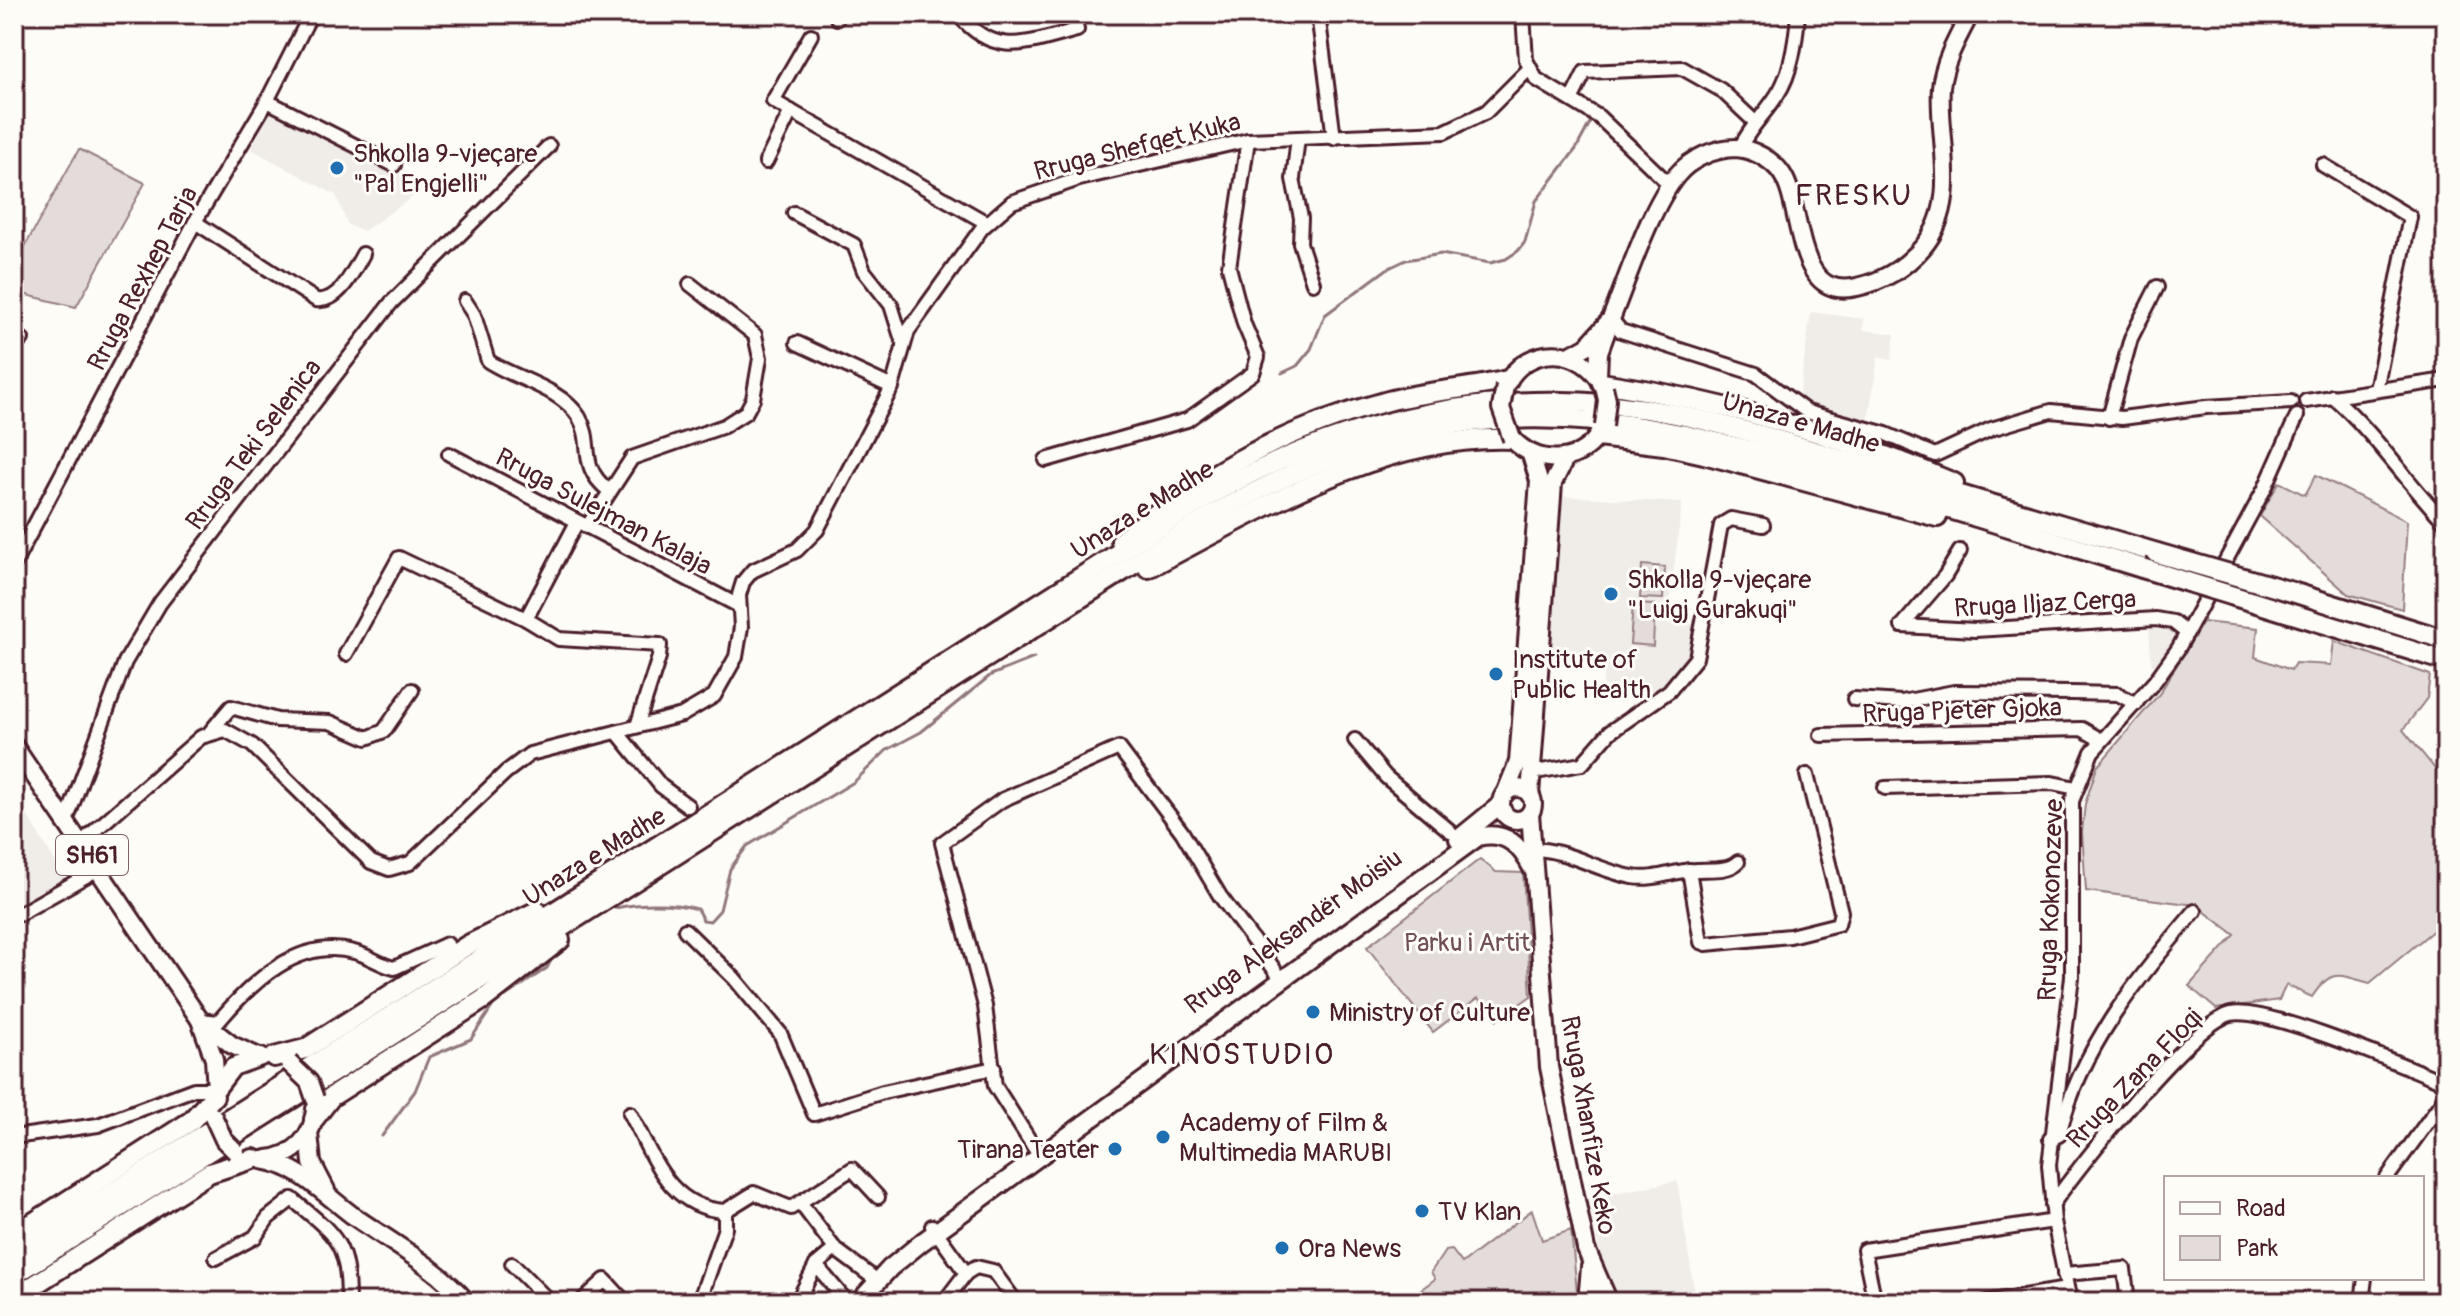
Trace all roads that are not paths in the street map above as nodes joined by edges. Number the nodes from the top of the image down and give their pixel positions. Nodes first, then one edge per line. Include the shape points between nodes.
1 (311, 14) edge
2 (958, 14) edge
3 (1074, 14) edge
4 (1318, 14) edge
5 (1523, 14) edge
6 (1798, 14) edge
7 (1970, 14) edge
8 (811, 35) dead end
9 (1529, 69) junction
10 (1571, 100) junction
11 (267, 101) junction
12 (791, 111) junction
13 (1755, 122) junction
14 (1298, 138) junction
15 (1334, 138) junction
16 (1248, 140) junction
17 (549, 146) dead end
18 (1740, 148) junction
19 (766, 162) dead end
20 (394, 165) dead end
21 (2323, 165) dead end
22 (1670, 185) junction
23 (794, 213) dead end
24 (195, 222) junction
25 (987, 223) junction
26 (363, 254) dead end
27 (1313, 283) dead end
28 (690, 284) dead end
29 (2157, 287) dead end
30 (465, 301) dead end
31 (1613, 314) junction
32 (797, 343) dead end
33 (902, 344) junction
34 (1569, 356) junction
35 (2446, 380) edge
36 (1601, 382) junction
37 (1507, 383) junction
38 (892, 387) junction
39 (2376, 390) junction
40 (2332, 396) junction
41 (2306, 401) junction
42 (2291, 402) junction
43 (2297, 416) junction
44 (2109, 418) junction
45 (1598, 437) junction
46 (1512, 439) junction
47 (449, 454) dead end
48 (1531, 455) junction
49 (1565, 459) junction
50 (1046, 460) dead end
51 (608, 490) junction
52 (2019, 511) junction
53 (2446, 523) edge
54 (582, 524) junction
55 (1763, 525) dead end
56 (2044, 538) junction
57 (1960, 551) dead end
58 (14, 564) edge
59 (2220, 572) junction
60 (1053, 595) junction
61 (739, 606) junction
62 (1060, 613) junction
63 (526, 619) junction
64 (2187, 633) junction
65 (2446, 640) edge
66 (346, 654) dead end
67 (2446, 661) edge
68 (412, 690) dead end
69 (1854, 699) dead end
70 (2136, 704) junction
71 (637, 726) junction
72 (210, 732) junction
73 (617, 732) junction
74 (1821, 735) dead end
75 (1355, 740) dead end
76 (2101, 740) junction
77 (14, 746) edge
78 (812, 758) junction
79 (1530, 773) junction
80 (1807, 775) dead end
81 (1885, 788) dead end
82 (2076, 788) junction
83 (1530, 795) junction
84 (688, 806) dead end
85 (1507, 809) junction
86 (1530, 813) junction
87 (67, 819) junction
88 (1450, 831) dead end
89 (1478, 837) junction
90 (82, 842) junction
91 (1531, 849) junction
92 (1738, 862) dead end
93 (100, 868) junction
94 (1533, 870) junction
95 (1689, 870) junction
96 (2195, 911) dead end
97 (14, 917) edge
98 (685, 930) dead end
99 (447, 944) dead end
100 (1277, 973) junction
101 (200, 1020) junction
102 (274, 1059) junction
103 (994, 1068) junction
104 (2446, 1083) edge
105 (215, 1092) junction
106 (2446, 1096) edge
107 (630, 1113) dead end
108 (312, 1126) junction
109 (14, 1137) edge
110 (2050, 1139) junction
111 (1035, 1149) junction
112 (250, 1157) junction
113 (2388, 1176) edge
114 (878, 1197) dead end
115 (331, 1198) junction
116 (801, 1204) junction
117 (2052, 1205) junction
118 (725, 1211) junction
119 (2054, 1221) junction
120 (934, 1229) junction
121 (14, 1235) edge
122 (835, 1249) junction
123 (14, 1255) edge
124 (216, 1258) dead end
125 (512, 1264) dead end
126 (816, 1265) junction
127 (1590, 1265) junction
128 (966, 1273) junction
129 (2064, 1274) junction
130 (14, 1275) edge
131 (871, 1276) junction
132 (2365, 1280) edge
133 (2068, 1296) edge
134 (14, 1298) edge
135 (348, 1302) edge
136 (467, 1302) edge
137 (550, 1302) edge
138 (581, 1302) edge
139 (625, 1302) edge
140 (699, 1302) edge
141 (797, 1302) edge
142 (848, 1302) edge
143 (859, 1302) edge
144 (944, 1302) edge
145 (1016, 1302) edge
146 (1587, 1302) edge
147 (1609, 1302) edge
148 (1875, 1302) edge
149 (1986, 1302) edge
150 (2128, 1302) edge
151 (2362, 1302) edge

1 - 11 street, Rruga Rexhep Tarja
2 - 3 street via 978,35 1004,44 1077,30
4 - 15 street
5 - 9 street
6 - 13 street via 1780,92
7 - 18 main road via 1942,85 1947,167 1940,208 1926,245 1891,276 1848,289 1820,278 1805,254 1783,175
8 - 12 street via 773,101
9 - 10 street
9 - 15 street, Rruga Shefqet Kuka via 1486,112 1461,127 1419,135
10 - 13 street via 1585,72 1675,66 1721,90
10 - 22 street via 1599,117
11 - 20 street
11 - 24 street, Rruga Rexhep Tarja
12 - 19 street
12 - 25 street
13 - 18 street
14 - 15 street, Rruga Shefqet Kuka
14 - 16 street, Rruga Shefqet Kuka
14 - 27 street via 1293,179 1300,243
16 - 25 street, Rruga Shefqet Kuka via 1051,187 1012,202
16 - 50 street via 1230,254 1231,279 1258,357 1253,373 1187,420
17 - 87 street, Rruga Teki Selenica via 391,303 160,603 125,662
18 - 22 main road via 1698,159
21 - 39 street via 2410,217
22 - 31 main road
23 - 33 street via 854,245 864,271 896,316
24 - 26 street via 316,300 335,296
24 - 58 street, Rruga Rexhep Tarja
25 - 33 street, Rruga Shefqet Kuka
28 - 51 street via 755,335 760,358 753,399 746,412 724,426 632,458
29 - 44 street via 2131,338
30 - 51 street via 488,361 563,402 581,420 590,471
31 - 34 main road via 1587,346
31 - 36 main road via 1599,352
31 - 44 street via 1621,331 1756,374 1807,412 1886,434 1935,455 1991,429 2051,411
32 - 38 street
33 - 38 street, Rruga Shefqet Kuka
34 - 36 main road via 1587,365
34 - 37 main road via 1532,358
35 - 39 street
36 - 45 main road, bridge via 1607,413
36 - 52 highway via 1699,400 1855,444
37 - 46 main road, bridge via 1501,408
37 - 60 highway via 1390,401 1320,422 1252,451 1172,499
38 - 61 street, Rruga Shefqet Kuka via 817,530 797,550 747,576
39 - 40 street
40 - 41 street
40 - 53 street via 2374,436
41 - 42 street
41 - 43 street via 2306,412
42 - 43 street
42 - 44 street
43 - 59 street, Rruga Kokonozeve
45 - 49 main road via 1583,452
45 - 56 highway via 1664,445 1873,502
46 - 48 main road
46 - 62 highway via 1464,440 1354,467
47 - 54 street, Rruga Sulejman Kalaja
48 - 49 main road
48 - 85 main road via 1539,481 1521,731
49 - 79 main road, Rruga Xhanfize Keko via 1552,486
51 - 54 street
52 - 59 highway, Unaza e Madhe, bridge
52 - 60 highway, Unaza e Madhe via 1674,414 1563,401 1481,405 1393,420 1295,452 1224,487
54 - 61 street, Rruga Sulejman Kalaja
54 - 63 street
55 - 79 street via 1731,519 1721,525 1698,652 1669,691 1610,732 1582,764
56 - 62 highway, Unaza e Madhe via 1719,442 1617,422 1528,419 1444,426 1339,454 1265,486
56 - 67 highway, bridge
57 - 64 street, Rruga Iljaz Cerga via 1902,626 1960,630 2156,619 2173,622
59 - 64 street, Rruga Kokonozeve
59 - 65 highway, Unaza e Madhe, bridge
60 - 78 highway, Unaza e Madhe
61 - 71 street, Rruga Shefqet Kuka via 736,657 714,696 694,711
62 - 78 highway, Unaza e Madhe
63 - 66 street via 399,558
63 - 71 street via 559,639 660,645
64 - 70 street, Rruga Kokonozeve
68 - 72 street via 376,736 359,736 330,722 277,720 231,707
69 - 70 street via 1902,702 1954,692 2087,693 2118,694
70 - 76 street, Rruga Kokonozeve
71 - 73 street, Rruga Shefqet Kuka
72 - 73 street, Rruga Shefqet Kuka via 225,730 252,745 362,854 389,869 410,863 425,851 530,754
72 - 90 street
73 - 84 street via 661,786
74 - 76 street, Rruga Pjeter Gjoka via 2082,729
75 - 88 street via 1386,777
76 - 82 street, Rruga Kokonozeve
77 - 87 main road, SH61
78 - 102 highway via 787,755 305,1049
78 - 108 highway via 808,780 577,928 496,990 342,1089 327,1100
78 - 123 highway, Unaza e Madhe
78 - 130 highway, Unaza e Madhe
79 - 83 main road, Rruga Xhanfize Keko
80 - 95 street via 1841,912 1838,924 1790,936 1706,944 1701,942
81 - 82 street via 2052,783
82 - 110 street, Rruga Kokonozeve via 2070,823 2072,977
83 - 85 main road via 1519,789
83 - 86 main road, Rruga Xhanfize Keko
85 - 86 main road
85 - 89 main road
85 - 91 main road
85 - 100 main road, Rruga Aleksandër Moisiu
86 - 91 main road, Rruga Xhanfize Keko
87 - 90 main road, SH61
89 - 94 main road via 1507,838
89 - 120 main road, Rruga Aleksandër Moisiu
90 - 93 main road, SH61
91 - 94 main road, Rruga Xhanfize Keko
91 - 95 street via 1565,852 1638,878
92 - 95 street via 1729,868
93 - 97 street
93 - 101 main road, SH61
94 - 127 main road, Rruga Xhanfize Keko via 1549,1067
96 - 110 street via 2116,1008 2072,1095 2059,1135
98 - 103 street via 780,1033 814,1114 883,1092
99 - 101 street via 394,968 353,951 308,951 247,990 218,1022
100 - 103 street via 1119,748 1002,800 942,843 982,994
100 - 111 main road, Rruga Aleksandër Moisiu
101 - 102 main road via 234,1047
101 - 105 main road via 214,1059
102 - 105 main road via 233,1067
102 - 108 main road, bridge via 303,1074 315,1099
103 - 111 street via 997,1092
104 - 117 street, Rruga Zana Floqi via 2275,1020 2231,1014 2167,1066 2096,1145
105 - 109 street via 194,1089 98,1125
105 - 112 main road, bridge via 213,1116 224,1140
105 - 121 highway via 191,1121
106 - 113 street
107 - 118 street via 674,1192
108 - 112 main road via 295,1149 281,1157
108 - 115 main road via 312,1163
110 - 117 street, Rruga Kokonozeve
111 - 120 main road, Rruga Aleksandër Moisiu
112 - 115 main road via 289,1168
112 - 134 highway via 209,1173
114 - 116 street via 856,1171 847,1169
115 - 136 main road via 438,1273
116 - 118 street via 783,1207 754,1193
116 - 122 street
117 - 119 street, Rruga Kokonozeve
118 - 140 street via 725,1228
119 - 129 street, Rruga Kokonozeve
119 - 148 street via 1864,1250
120 - 128 street
120 - 131 main road, Rruga Aleksandër Moisiu
120 - 143 main road, Rruga Aleksandër Moisiu
122 - 126 street
122 - 131 street
124 - 135 street via 255,1237 292,1199 342,1248
125 - 137 street
126 - 141 street
126 - 142 street
127 - 146 main road, Rruga Xhanfize Keko
127 - 147 main road, Rruga Xhanfize Keko
128 - 144 street
128 - 145 street via 976,1267 993,1271
129 - 133 street, Rruga Kokonozeve
129 - 150 street via 2124,1269
131 - 142 main road, Rruga Aleksandër Moisiu
132 - 151 street
133 - 149 street
138 - 139 street via 605,1280

